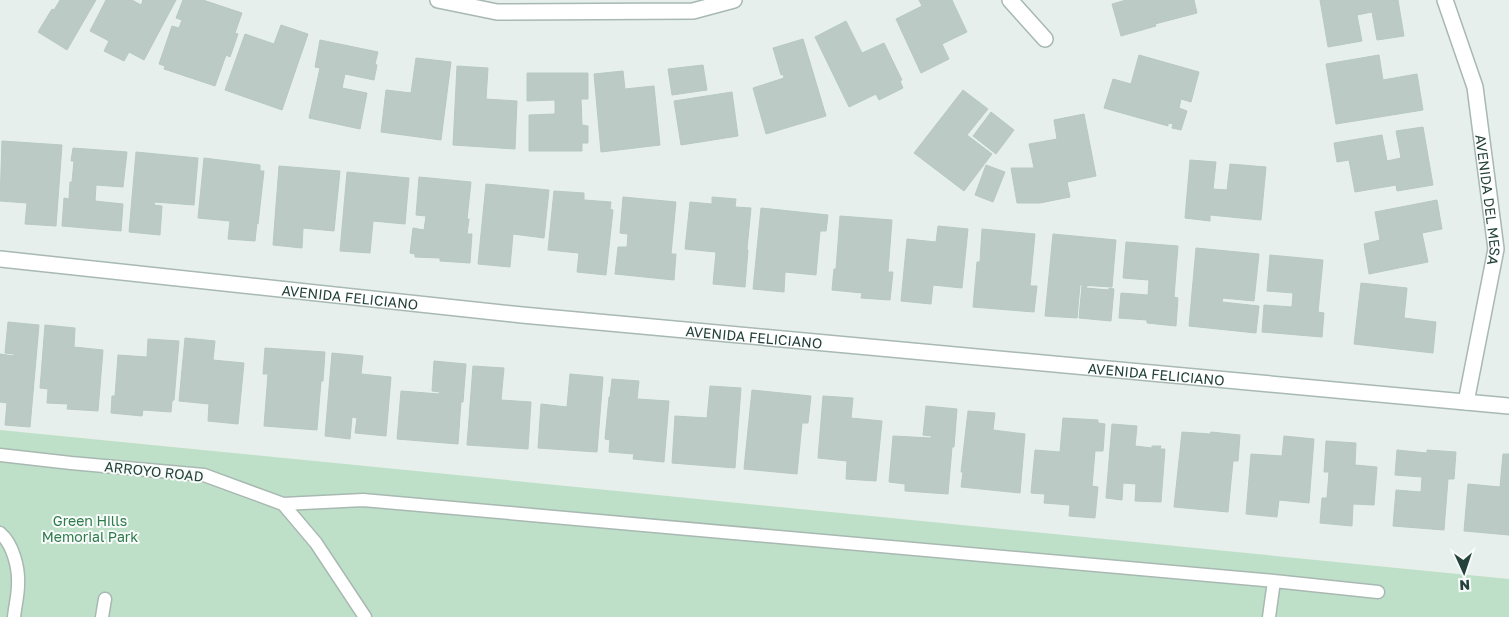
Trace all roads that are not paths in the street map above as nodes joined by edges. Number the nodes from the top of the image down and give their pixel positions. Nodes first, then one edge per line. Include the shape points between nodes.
1 (438, 0) edge
2 (734, 0) edge
3 (1010, 0) edge
4 (1445, 0) edge
5 (1045, 39) dead end
6 (0, 259) edge
7 (1466, 402) junction
8 (1509, 406) edge
9 (0, 455) edge
10 (283, 504) junction
11 (0, 533) edge
12 (1274, 581) junction
13 (1378, 592) dead end
14 (105, 599) dead end
15 (14, 617) edge
16 (102, 617) edge
17 (365, 617) edge
18 (1269, 617) edge

1 - 2 street via 498,12 693,11
3 - 5 street
4 - 7 street, AVENIDA DEL MESA via 1475,87 1496,249
6 - 7 street, AVENIDA FELICIANO via 532,316
7 - 8 street, AVENIDA FELICIANO
9 - 10 lane, ARROYO ROAD via 204,475
10 - 12 lane via 362,500
10 - 17 lane, ARROYO ROAD via 316,543
11 - 15 lane via 15,558 18,585
12 - 13 lane
12 - 18 lane
14 - 16 lane

